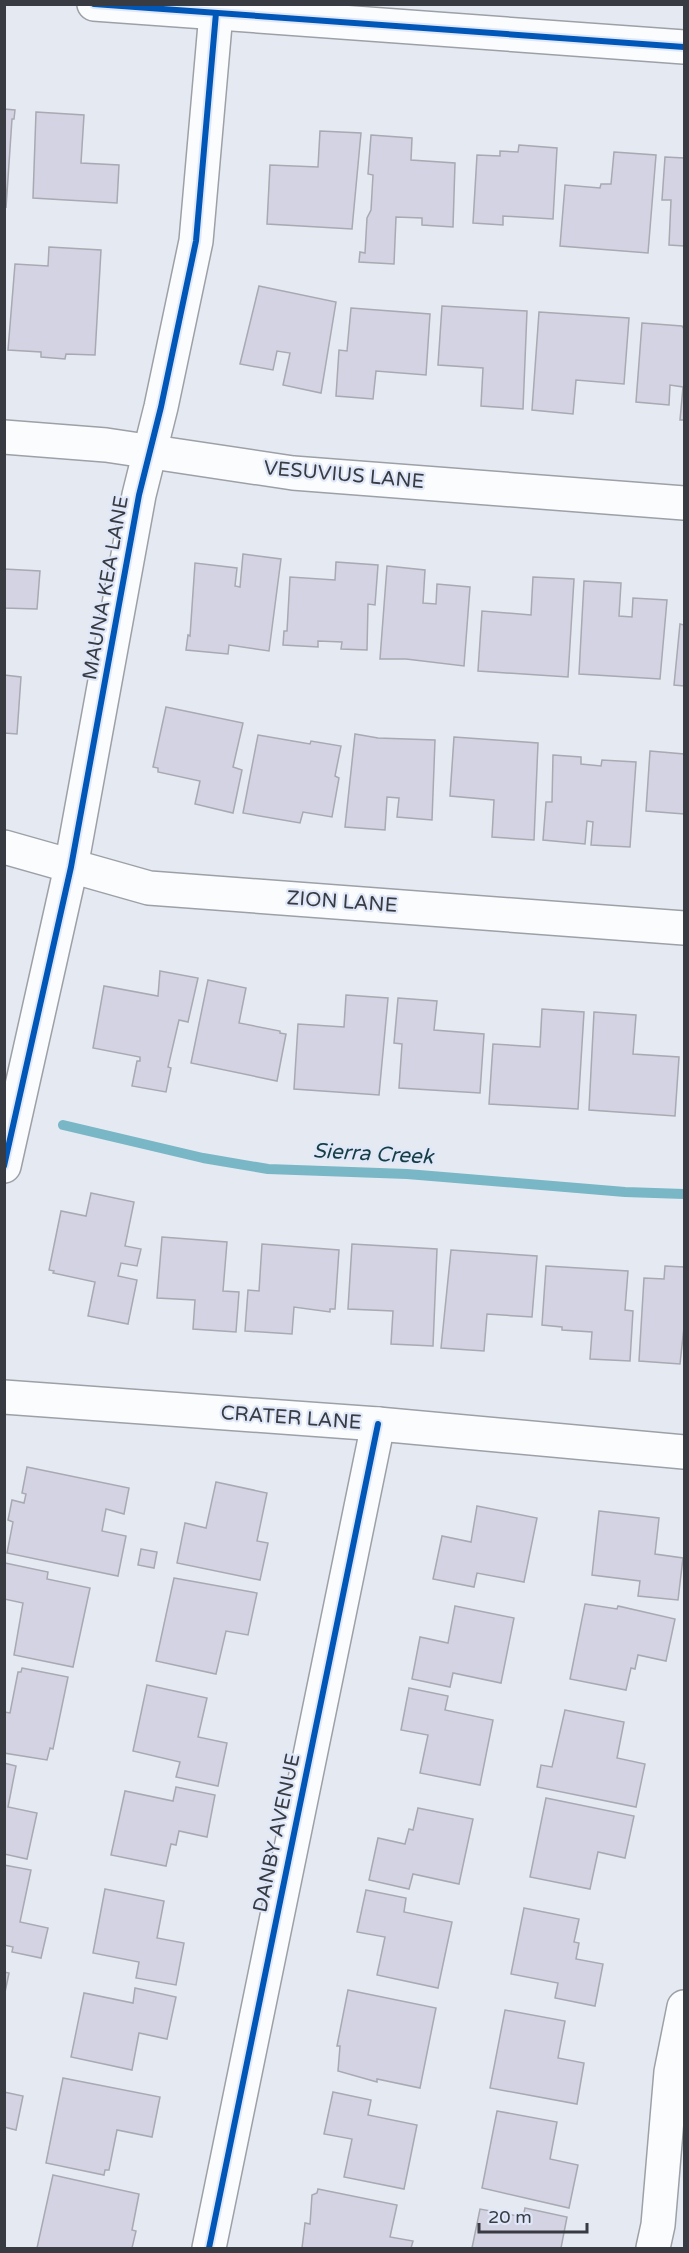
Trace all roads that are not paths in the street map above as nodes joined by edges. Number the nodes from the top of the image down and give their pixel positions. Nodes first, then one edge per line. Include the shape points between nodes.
1 (94, 4) edge
2 (216, 13) junction
3 (427, 16) edge
4 (684, 47) edge
5 (4, 437) edge
6 (150, 451) junction
7 (684, 503) edge
8 (4, 847) edge
9 (71, 867) junction
10 (684, 928) edge
11 (4, 1166) edge
12 (4, 1397) edge
13 (378, 1424) junction
14 (684, 1452) edge
15 (684, 2007) edge
16 (209, 2248) edge
17 (652, 2248) edge

1 - 2 street
2 - 3 street
2 - 6 street, MAUNA KEA LANE via 196,241
3 - 4 street
5 - 6 street, VESUVIUS LANE
6 - 7 street, VESUVIUS LANE via 292,473
6 - 9 street, MAUNA KEA LANE
8 - 9 street, ZION LANE
9 - 10 street, ZION LANE via 149,888
9 - 11 street, MAUNA KEA LANE
12 - 13 street, CRATER LANE
13 - 14 street, CRATER LANE
13 - 16 street, DANBY AVENUE
15 - 17 street via 671,2073 658,2225

